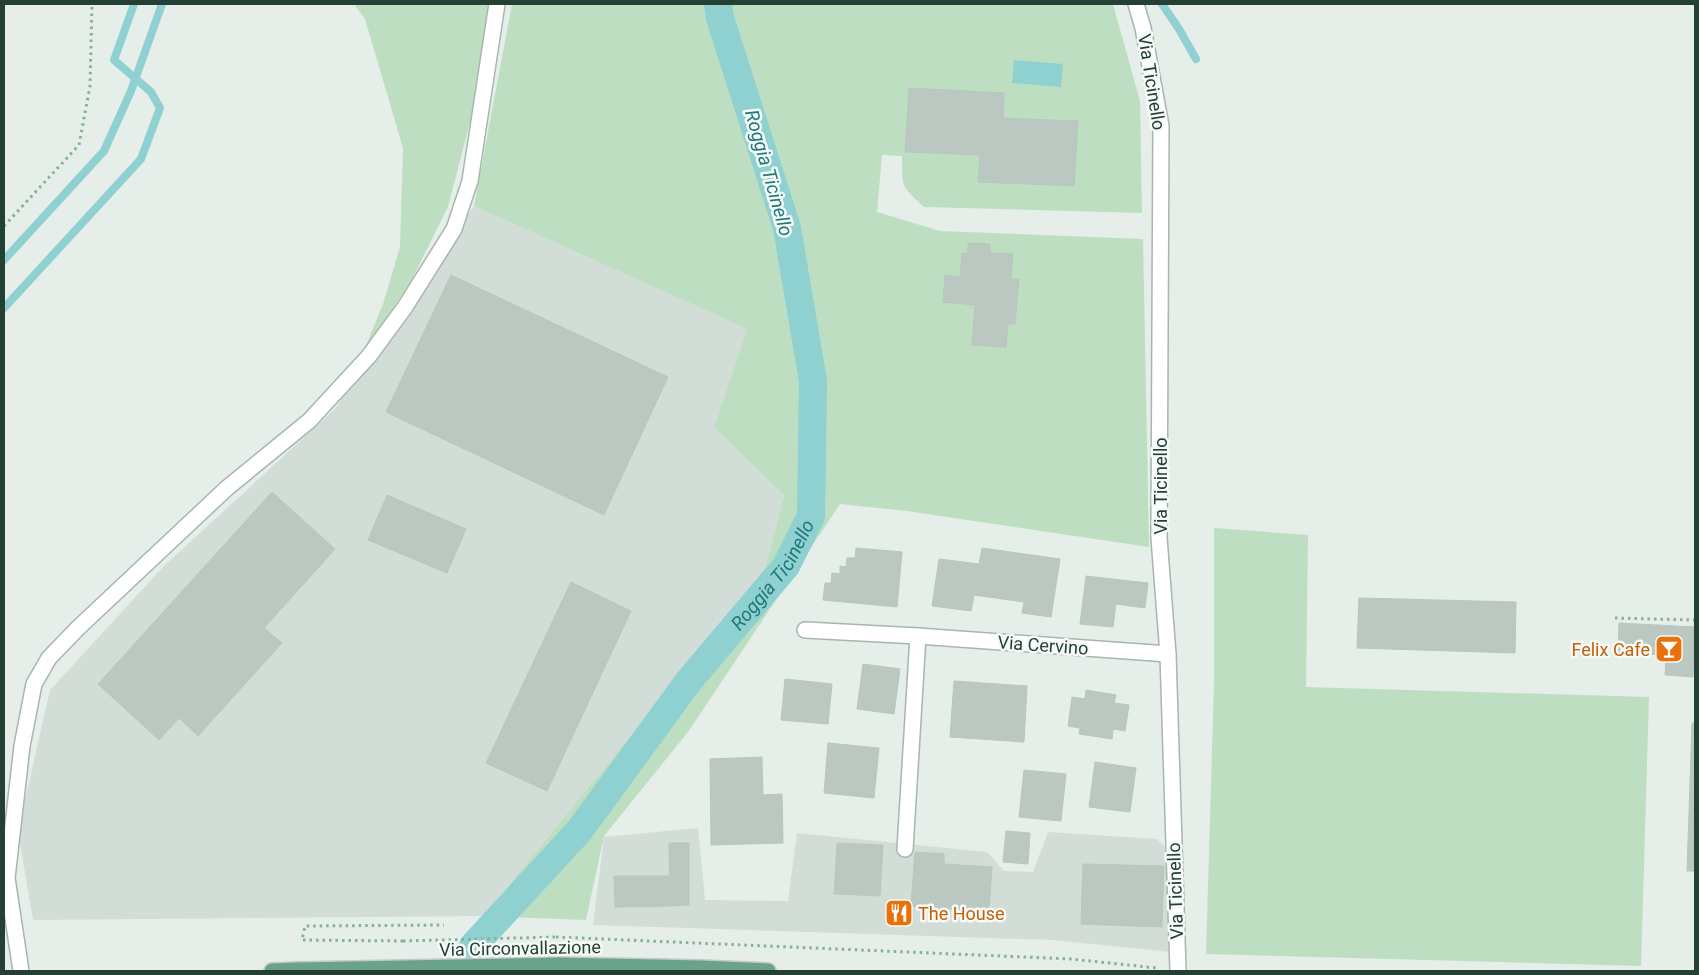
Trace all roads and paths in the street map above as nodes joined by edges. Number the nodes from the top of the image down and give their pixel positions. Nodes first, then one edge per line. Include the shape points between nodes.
1 (92, 4) edge
2 (497, 4) edge
3 (1136, 4) edge
4 (4, 226) edge
5 (1615, 618) dead end
6 (1695, 620) edge
7 (805, 630) dead end
8 (918, 636) junction
9 (1168, 654) junction
10 (905, 848) dead end
11 (444, 925) dead end
12 (299, 970) edge
13 (701, 970) edge
14 (22, 971) edge
15 (272, 971) edge
16 (768, 971) edge
17 (1178, 971) edge

1 - 4 path via 90,86 79,144
2 - 14 street via 470,181 454,229 406,307 369,356 309,421 227,488 78,628 49,658 34,684 22,746 7,878
3 - 9 street, Via Ticinello via 1161,126 1159,538
5 - 6 path
7 - 8 street, Via Cervino
8 - 9 street, Via Cervino
8 - 10 street
9 - 17 street, Via Ticinello
11 - 17 path, bridge via 305,926 302,940 556,937 1071,959
12 - 13 main road, Via Circonvallazione, bridge via 558,965
12 - 15 main road, Via Circonvallazione
13 - 16 main road, Via Circonvallazione

